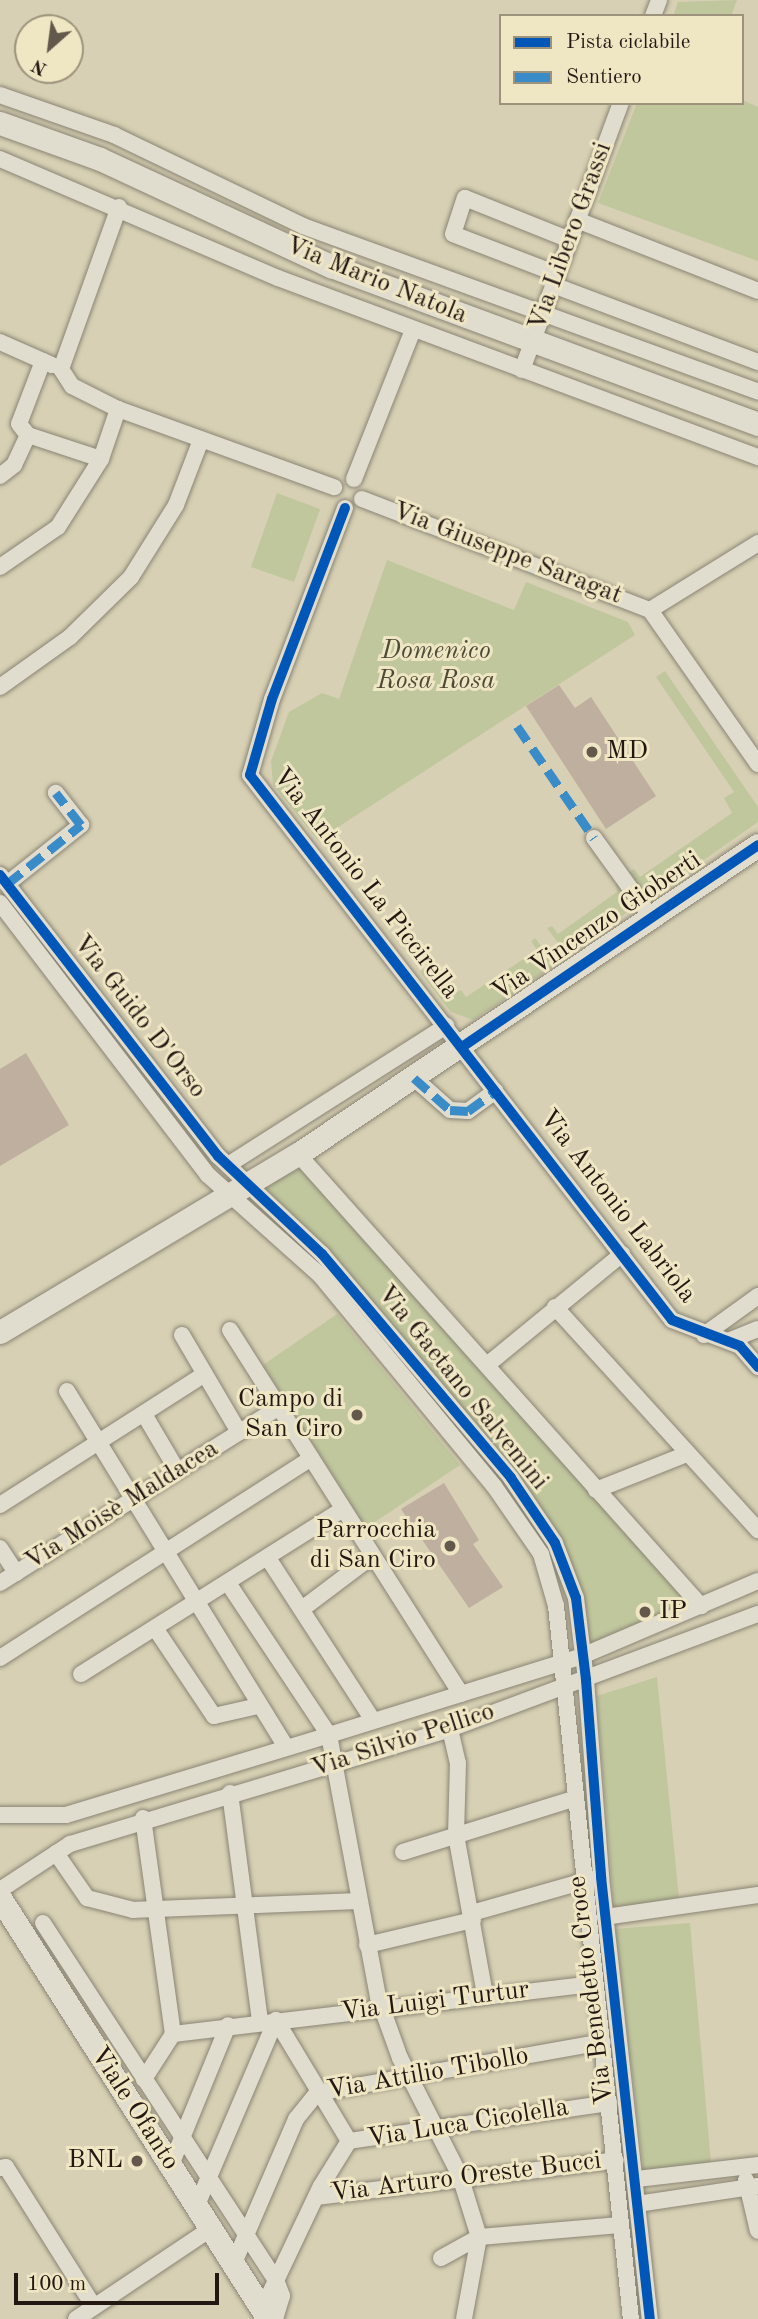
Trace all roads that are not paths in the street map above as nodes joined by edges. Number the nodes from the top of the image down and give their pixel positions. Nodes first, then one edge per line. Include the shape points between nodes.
1 (0, 95) edge
2 (620, 105) edge
3 (0, 123) edge
4 (0, 159) edge
5 (119, 207) junction
6 (577, 220) junction
7 (570, 240) junction
8 (555, 280) junction
9 (758, 291) edge
10 (542, 315) junction
11 (413, 330) junction
12 (0, 342) edge
13 (532, 342) junction
14 (43, 361) junction
15 (758, 362) edge
16 (61, 369) junction
17 (522, 370) junction
18 (758, 392) edge
19 (118, 409) junction
20 (758, 424) edge
21 (28, 435) junction
22 (201, 440) junction
23 (758, 457) edge
24 (101, 459) junction
25 (0, 475) edge
26 (355, 479) junction
27 (334, 487) junction
28 (362, 499) junction
29 (345, 508) junction
30 (758, 543) edge
31 (0, 567) edge
32 (650, 610) junction
33 (0, 687) edge
34 (758, 764) edge
35 (56, 793) dead end
36 (594, 838) dead end
37 (758, 845) edge
38 (4, 879) edge
39 (0, 903) edge
40 (651, 917) junction
41 (446, 1026) junction
42 (462, 1047) junction
43 (414, 1077) junction
44 (496, 1091) junction
45 (298, 1154) junction
46 (228, 1165) junction
47 (238, 1188) junction
48 (622, 1254) junction
49 (758, 1296) edge
50 (555, 1307) junction
51 (758, 1329) edge
52 (230, 1330) dead end
53 (0, 1332) edge
54 (181, 1335) dead end
55 (704, 1335) junction
56 (728, 1341) junction
57 (487, 1365) junction
58 (758, 1367) edge
59 (421, 1371) junction
60 (205, 1374) junction
61 (408, 1382) junction
62 (68, 1391) dead end
63 (441, 1395) junction
64 (428, 1406) junction
65 (280, 1407) junction
66 (144, 1414) junction
67 (239, 1432) junction
68 (101, 1443) junction
69 (687, 1454) junction
70 (311, 1458) junction
71 (177, 1470) junction
72 (596, 1490) junction
73 (136, 1496) junction
74 (0, 1505) edge
75 (341, 1510) junction
76 (758, 1530) edge
77 (0, 1548) edge
78 (166, 1550) junction
79 (370, 1557) junction
80 (268, 1558) junction
81 (16, 1573) junction
82 (758, 1581) edge
83 (0, 1583) edge
84 (228, 1583) junction
85 (722, 1597) junction
86 (197, 1603) junction
87 (702, 1606) junction
88 (302, 1609) junction
89 (758, 1614) edge
90 (739, 1620) junction
91 (155, 1628) junction
92 (582, 1656) junction
93 (0, 1658) edge
94 (562, 1663) junction
95 (81, 1674) dead end
96 (586, 1680) junction
97 (562, 1688) junction
98 (461, 1694) junction
99 (258, 1706) junction
100 (373, 1720) junction
101 (450, 1729) junction
102 (329, 1735) junction
103 (286, 1747) junction
104 (335, 1765) junction
105 (230, 1793) junction
106 (576, 1798) junction
107 (0, 1815) edge
108 (54, 1815) junction
109 (144, 1818) junction
110 (456, 1835) junction
111 (59, 1850) junction
112 (403, 1852) dead end
113 (601, 1877) junction
114 (584, 1881) junction
115 (0, 1890) edge
116 (758, 1895) edge
117 (0, 1898) edge
118 (356, 1901) junction
119 (245, 1906) junction
120 (155, 1911) junction
121 (472, 1917) junction
122 (605, 1917) junction
123 (43, 1923) dead end
124 (608, 1941) junction
125 (590, 1943) junction
126 (366, 1945) junction
127 (594, 1984) junction
128 (485, 1995) junction
129 (382, 2010) junction
130 (268, 2021) junction
131 (229, 2025) junction
132 (173, 2034) junction
133 (602, 2042) junction
134 (409, 2078) junction
135 (144, 2079) junction
136 (317, 2093) junction
137 (609, 2103) junction
138 (435, 2129) junction
139 (181, 2136) junction
140 (349, 2141) junction
141 (616, 2160) junction
142 (171, 2165) junction
143 (758, 2165) edge
144 (0, 2168) edge
145 (738, 2168) junction
146 (460, 2176) junction
147 (637, 2179) junction
148 (211, 2182) junction
149 (755, 2187) edge
150 (316, 2197) junction
151 (638, 2204) junction
152 (197, 2205) junction
153 (620, 2225) junction
154 (212, 2228) junction
155 (758, 2231) edge
156 (246, 2237) junction
157 (479, 2237) junction
158 (441, 2258) dead end
159 (234, 2263) junction
160 (276, 2280) junction
161 (94, 2307) junction
162 (268, 2316) edge
163 (76, 2319) edge
164 (464, 2319) edge
165 (631, 2319) edge
166 (650, 2319) edge

1 - 10 street, Via Mario Natola via 114,135 303,226
2 - 6 street, Via Libero Grassi
3 - 13 street, Via Mario Natola via 100,159 331,266
4 - 5 street, Via Mario Natola
5 - 11 street, Via Mario Natola
5 - 16 street
6 - 7 street, Via Libero Grassi
6 - 9 street
7 - 8 street, Via Libero Grassi
7 - 8 street via 466,198 453,234
8 - 10 street, Via Libero Grassi
8 - 15 street
10 - 13 street, Via Libero Grassi
10 - 18 street, Via Mario Natola
11 - 17 street, Via Mario Natola
11 - 26 street
12 - 14 street
13 - 17 street, Via Libero Grassi
13 - 20 street, Via Mario Natola
14 - 16 street
14 - 21 street via 19,424
16 - 19 street via 72,386
17 - 23 street, Via Mario Natola
19 - 22 street
19 - 24 street
21 - 24 street
21 - 25 street via 14,465
22 - 27 street
22 - 33 street via 176,505 131,577 70,638
24 - 31 street via 58,527
26 - 27 street via 341,479
26 - 28 street via 363,489
27 - 29 street via 333,498
28 - 29 street
28 - 32 street, Via Giuseppe Saragat
29 - 41 street, Via Antonio La Piccirella via 272,699 250,775
30 - 32 street, Via Giuseppe Saragat
32 - 34 street, Via Giuseppe Saragat
35 - 38 street, Via Guido D'Orso via 81,825
36 - 40 street
37 - 40 street, Via Vincenzo Gioberti
38 - 46 street, Via Guido D'Orso
39 - 47 street, Via Guido D'Orso via 174,1132
40 - 42 street, Via Vincenzo Gioberti
41 - 42 street, Via Antonio La Piccirella
41 - 46 street
42 - 43 street, Via Vincenzo Gioberti
42 - 44 street, Via Antonio Labriola
43 - 44 street via 450,1110 468,1111
43 - 45 street, Via Vincenzo Gioberti
44 - 48 street, Via Antonio Labriola
45 - 47 street, Via Vincenzo Gioberti
45 - 57 street, Via Gaetano Salvemini
46 - 47 street, Via Guido D'Orso
47 - 53 street, Via Vincenzo Gioberti
47 - 59 street, Via Gaetano Salvemini via 322,1254
47 - 61 street, Via Gaetano Salvemini via 320,1275
48 - 50 street, Via Gaetano Salvemini
48 - 55 street, Via Antonio Labriola via 672,1320
49 - 55 street
50 - 57 street, Via Gaetano Salvemini
50 - 69 street
51 - 56 street
52 - 65 street
54 - 60 street
55 - 56 street, Via Antonio Labriola
56 - 58 street, Via Antonio Labriola
57 - 72 street, Via Gaetano Salvemini
59 - 61 street, Via Gaetano Salvemini
59 - 63 street, Via Gaetano Salvemini
60 - 66 street
60 - 67 street
61 - 64 street, Via Gaetano Salvemini
62 - 68 street, Via Silvio Pellico
63 - 64 street, Via Gaetano Salvemini
63 - 92 street, Via Gaetano Salvemini via 511,1478 555,1543 576,1598
64 - 94 street, Via Gaetano Salvemini via 541,1555 556,1606
65 - 67 street, Via Moisè Maldacea
65 - 70 street
66 - 68 street
66 - 71 street
67 - 71 street, Via Moisè Maldacea
68 - 73 street, Via Silvio Pellico
68 - 74 street
69 - 72 street
69 - 76 street
70 - 75 street
70 - 78 street
71 - 73 street, Via Moisè Maldacea
72 - 87 street, Via Gaetano Salvemini
73 - 78 street, Via Silvio Pellico
73 - 81 street, Via Moisè Maldacea
75 - 79 street
75 - 80 street
77 - 81 street
78 - 86 street, Via Silvio Pellico
78 - 93 street
79 - 88 street
79 - 98 street
80 - 84 street
80 - 88 street, Via Silvio Pellico
81 - 83 street, Via Moisè Maldacea
82 - 85 street, Via Silvio Pellico
84 - 86 street
84 - 102 street
85 - 87 street, Via Silvio Pellico
85 - 90 street
86 - 91 street
86 - 99 street, Via Silvio Pellico
87 - 92 street, Via Silvio Pellico
88 - 100 street, Via Silvio Pellico
89 - 90 street, Via Silvio Pellico
90 - 96 street, Via Silvio Pellico
91 - 95 street
91 - 99 street via 214,1716
92 - 94 street, Via Silvio Pellico
92 - 96 street, Via Benedetto Croce
94 - 97 street, Via Benedetto Croce
94 - 98 street, Via Silvio Pellico
96 - 97 street, Via Silvio Pellico
96 - 113 street, Via Benedetto Croce
97 - 101 street, Via Silvio Pellico
97 - 106 street, Via Benedetto Croce
98 - 100 street, Via Silvio Pellico
99 - 103 street, Via Silvio Pellico
100 - 102 street, Via Silvio Pellico
101 - 104 street, Via Silvio Pellico
101 - 110 street via 458,1763
102 - 103 street, Via Silvio Pellico
102 - 104 street
103 - 108 street, Via Silvio Pellico
104 - 105 street, Via Silvio Pellico
104 - 118 street
105 - 109 street, Via Silvio Pellico
105 - 119 street
106 - 110 street
106 - 114 street, Via Benedetto Croce
107 - 108 street, Via Silvio Pellico
108 - 111 street via 65,1837
109 - 111 street, Via Silvio Pellico
109 - 120 street
110 - 112 street
110 - 121 street
111 - 115 street, Via Silvio Pellico
111 - 120 street via 87,1898
113 - 114 street
113 - 122 street, Via Benedetto Croce
114 - 121 street
114 - 125 street, Via Benedetto Croce
116 - 122 street
117 - 142 street, Viale Ofanto
118 - 119 street
118 - 126 street
119 - 120 street
119 - 130 street
120 - 132 street
121 - 126 street
121 - 128 street
122 - 124 street, Via Benedetto Croce
123 - 135 street, Viale Ofanto
124 - 125 street
124 - 147 street, Via Benedetto Croce
125 - 127 street, Via Benedetto Croce
126 - 129 street
127 - 128 street, Via Luigi Turtur
127 - 133 street, Via Benedetto Croce
128 - 129 street, Via Luigi Turtur
129 - 130 street, Via Luigi Turtur
129 - 134 street
130 - 131 street, Via Luigi Turtur
130 - 136 street
130 - 148 street
131 - 132 street, Via Luigi Turtur
131 - 139 street
132 - 135 street
133 - 134 street, Via Attilio Tibollo
133 - 137 street, Via Benedetto Croce
134 - 136 street, Via Attilio Tibollo
134 - 138 street
135 - 139 street, Viale Ofanto
136 - 140 street
136 - 156 street, Via Attilio Tibollo via 296,2119
137 - 138 street, Via Luca Cicolella
137 - 141 street, Via Benedetto Croce
138 - 140 street, Via Luca Cicolella
138 - 146 street
139 - 142 street
139 - 148 street, Viale Ofanto
140 - 150 street, Via Luca Cicolella
141 - 146 street, Via Arturo Oreste Bucci
141 - 153 street, Via Benedetto Croce
142 - 152 street, Viale Ofanto
143 - 145 street
144 - 161 street via 6,2167
145 - 147 street
145 - 149 street
146 - 150 street, Via Arturo Oreste Bucci
146 - 157 street
147 - 151 street, Via Benedetto Croce
148 - 152 street
148 - 156 street, Viale Ofanto
149 - 151 street
149 - 155 street
150 - 160 street, Via Luca Cicolella
151 - 166 street, Via Benedetto Croce
152 - 154 street, Viale Ofanto
153 - 157 street
153 - 165 street, Via Benedetto Croce
154 - 159 street, Viale Ofanto
154 - 161 street
156 - 159 street, Via Attilio Tibollo
156 - 160 street, Viale Ofanto
157 - 158 street
157 - 164 street
159 - 162 street, Viale Ofanto
160 - 162 street, Via Luca Cicolella
161 - 163 street

